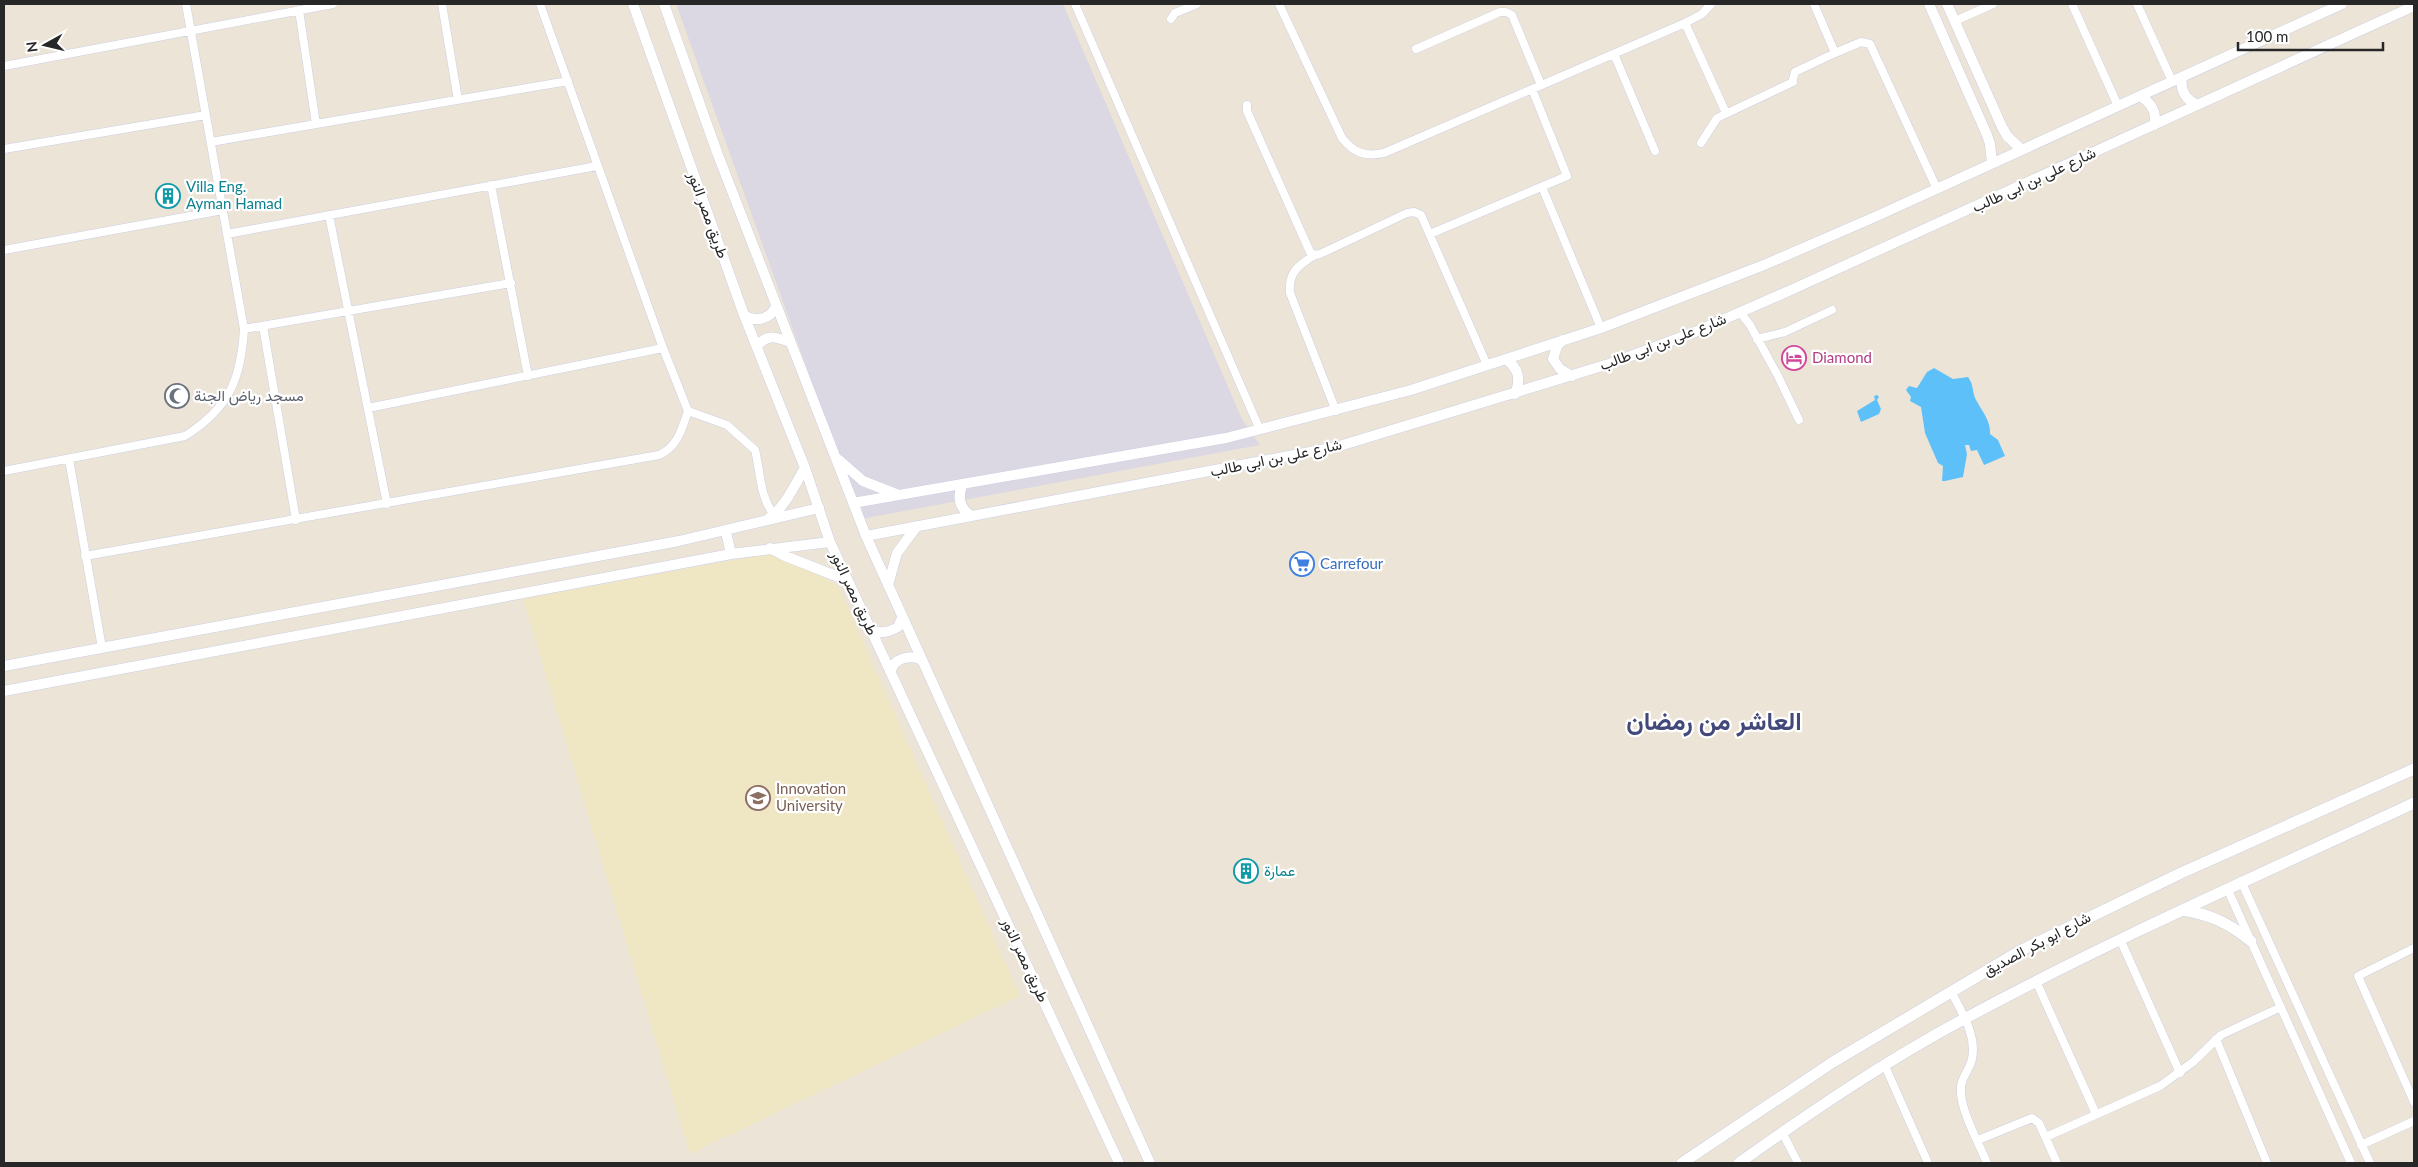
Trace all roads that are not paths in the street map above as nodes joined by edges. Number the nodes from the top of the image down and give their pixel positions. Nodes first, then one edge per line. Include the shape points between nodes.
1 (186, 4) edge
2 (333, 4) edge
3 (442, 4) edge
4 (540, 4) edge
5 (633, 4) edge
6 (664, 4) edge
7 (1075, 4) edge
8 (1197, 4) edge
9 (1279, 4) edge
10 (1711, 4) edge
11 (1814, 4) edge
12 (1929, 4) edge
13 (1948, 4) edge
14 (1993, 4) edge
15 (2072, 4) edge
16 (2137, 4) edge
17 (2342, 4) edge
18 (2414, 6) edge
19 (300, 10) junction
20 (1171, 20) dead end
21 (1955, 21) junction
22 (1685, 23) junction
23 (191, 32) junction
24 (1416, 49) dead end
25 (1835, 53) junction
26 (1614, 54) junction
27 (4, 66) edge
28 (2182, 77) junction
29 (568, 81) junction
30 (2172, 81) junction
31 (1541, 85) junction
32 (1532, 89) junction
33 (2140, 96) junction
34 (458, 100) junction
35 (1247, 105) dead end
36 (2198, 105) junction
37 (2118, 106) junction
38 (1726, 113) junction
39 (206, 115) junction
40 (316, 124) junction
41 (2154, 125) junction
42 (211, 142) junction
43 (1701, 143) dead end
44 (4, 149) edge
45 (1655, 150) dead end
46 (2022, 150) junction
47 (1992, 163) junction
48 (597, 166) junction
49 (491, 185) junction
50 (1542, 187) junction
51 (1937, 188) junction
52 (223, 210) junction
53 (329, 215) junction
54 (227, 234) junction
55 (1430, 234) junction
56 (4, 250) edge
57 (1314, 255) junction
58 (511, 283) junction
59 (776, 306) junction
60 (1832, 310) dead end
61 (348, 311) junction
62 (1740, 312) junction
63 (744, 315) junction
64 (263, 326) junction
65 (1601, 328) junction
66 (244, 329) junction
67 (1757, 339) junction
68 (1562, 340) junction
69 (790, 342) junction
70 (757, 347) junction
71 (663, 348) junction
72 (1506, 359) junction
73 (1487, 365) junction
74 (528, 376) junction
75 (1572, 376) junction
76 (1515, 394) junction
77 (368, 408) junction
78 (688, 411) junction
79 (1336, 411) junction
80 (1799, 420) dead end
81 (1260, 430) junction
82 (834, 455) junction
83 (69, 459) junction
84 (805, 468) junction
85 (4, 471) edge
86 (962, 486) junction
87 (900, 494) junction
88 (853, 503) junction
89 (388, 504) junction
90 (819, 508) junction
91 (774, 515) junction
92 (971, 516) junction
93 (296, 520) junction
94 (762, 522) junction
95 (917, 526) junction
96 (726, 532) junction
97 (866, 536) junction
98 (830, 542) junction
99 (770, 548) junction
100 (731, 554) junction
101 (85, 556) junction
102 (846, 580) junction
103 (888, 586) junction
104 (902, 618) junction
105 (870, 629) junction
106 (102, 648) junction
107 (920, 659) junction
108 (4, 666) edge
109 (891, 671) junction
110 (4, 691) edge
111 (2414, 769) edge
112 (2414, 804) edge
113 (2241, 881) junction
114 (2227, 888) junction
115 (2251, 904) junction
116 (2182, 910) junction
117 (2237, 910) junction
118 (2120, 939) junction
119 (2251, 941) junction
120 (2414, 948) edge
121 (2036, 981) junction
122 (1951, 991) junction
123 (2281, 1007) junction
124 (1964, 1018) junction
125 (2216, 1039) junction
126 (1884, 1066) junction
127 (2180, 1073) junction
128 (2414, 1102) edge
129 (2096, 1114) junction
130 (2414, 1121) edge
131 (1782, 1132) junction
132 (2046, 1137) junction
133 (1978, 1140) junction
134 (2362, 1145) junction
135 (1119, 1163) edge
136 (1150, 1163) edge
137 (1682, 1163) edge
138 (1739, 1163) edge
139 (1798, 1163) edge
140 (1928, 1163) edge
141 (1987, 1163) edge
142 (2057, 1163) edge
143 (2267, 1163) edge
144 (2351, 1163) edge
145 (2370, 1163) edge

1 - 23 street
2 - 19 street
3 - 34 street
4 - 29 street
5 - 63 street, طريق مصر النور
6 - 59 street, طريق مصر النور
7 - 81 street
8 - 20 street via 1175,13
9 - 32 street via 1342,138 1360,154 1384,153
10 - 22 street via 1702,14
11 - 25 street
12 - 47 street via 1987,135
13 - 21 street
14 - 21 street
15 - 37 street
16 - 30 street
17 - 28 street, شارع على بن ابى طالب
18 - 36 street, شارع على بن ابى طالب
19 - 23 street
19 - 40 street
21 - 46 street via 2005,132
22 - 26 street
22 - 38 street
23 - 27 street
23 - 39 street
24 - 31 street via 1506,12 1512,15
25 - 38 street via 1795,72 1793,81
25 - 51 street via 1861,42 1870,44
26 - 31 street
26 - 45 street
28 - 30 street, شارع على بن ابى طالب
28 - 36 street via 2184,95
29 - 34 street
29 - 48 street
30 - 33 street, شارع على بن ابى طالب
31 - 32 street
32 - 50 street via 1567,176
33 - 37 street, شارع على بن ابى طالب
33 - 41 street via 2152,107 2156,119
34 - 40 street
35 - 57 street via 1246,111
36 - 41 street, شارع على بن ابى طالب
37 - 46 street, شارع على بن ابى طالب
38 - 43 street via 1717,118
39 - 42 street
39 - 44 street
40 - 42 street
41 - 62 street, شارع على بن ابى طالب
42 - 52 street
46 - 47 street, شارع على بن ابى طالب
47 - 51 street, شارع على بن ابى طالب
48 - 49 street
48 - 71 street
49 - 53 street
49 - 58 street
50 - 55 street
50 - 65 street
51 - 65 street, شارع على بن ابى طالب via 1764,265
52 - 54 street
52 - 56 street
53 - 54 street
53 - 61 street
54 - 66 street
55 - 57 street via 1421,215 1414,212
55 - 73 street
57 - 79 street via 1292,273 1290,293
58 - 61 street
58 - 74 street
59 - 63 street via 770,315 759,319
59 - 69 street, طريق مصر النور
60 - 67 street via 1785,332
61 - 64 street
61 - 77 street
62 - 67 street
62 - 75 street, شارع على بن ابى طالب via 1695,332
63 - 70 street, طريق مصر النور
64 - 66 street
64 - 93 street
65 - 68 street, شارع على بن ابى طالب
66 - 83 street via 242,356 235,380 223,403 207,422 185,436
67 - 80 street
68 - 72 street, شارع على بن ابى طالب
68 - 75 street via 1554,359 1560,369
69 - 70 street via 774,336 763,339
69 - 82 street, طريق مصر النور
70 - 84 street, طريق مصر النور
71 - 74 street
71 - 78 street
72 - 73 street, شارع على بن ابى طالب
72 - 76 street via 1519,376
73 - 79 street, شارع على بن ابى طالب
74 - 77 street
75 - 76 street, شارع على بن ابى طالب
76 - 92 street, شارع على بن ابى طالب via 1336,447
77 - 89 street
78 - 89 street via 676,441 659,455
78 - 91 street via 727,425 755,450 761,490
79 - 81 street, شارع على بن ابى طالب
81 - 86 street, شارع على بن ابى طالب
82 - 87 street via 863,481
82 - 88 street, طريق مصر النور
83 - 85 street
83 - 101 street
84 - 90 street, طريق مصر النور
84 - 91 street
86 - 87 street, شارع على بن ابى طالب
86 - 92 street via 959,492 961,506
87 - 88 street, شارع على بن ابى طالب
88 - 97 street, طريق مصر النور
89 - 93 street
90 - 94 street
90 - 98 street, طريق مصر النور
91 - 94 street
92 - 95 street, شارع على بن ابى طالب
93 - 101 street
94 - 96 street
95 - 97 street, شارع على بن ابى طالب
95 - 103 street via 897,553 890,569
96 - 100 street
96 - 106 street
97 - 103 street, طريق مصر النور
98 - 99 street
98 - 102 street, طريق مصر النور
99 - 100 street
99 - 102 street
100 - 110 street
101 - 106 street
102 - 105 street, طريق مصر النور
103 - 104 street, طريق مصر النور
104 - 105 street via 898,627 890,631
104 - 107 street, طريق مصر النور
105 - 109 street, طريق مصر النور
106 - 108 street
107 - 109 street via 903,658
107 - 136 street, طريق مصر النور
109 - 135 street, طريق مصر النور
111 - 122 main road, شارع ابو بكر الصديق via 2093,915 2020,951
112 - 113 main road
113 - 114 main road
113 - 115 street
114 - 116 main road
114 - 117 street
115 - 117 street
115 - 134 street
116 - 118 main road
116 - 119 main road via 2226,922
117 - 119 street
118 - 121 main road
118 - 127 street
119 - 123 street
120 - 128 street via 2358,976
121 - 124 main road
121 - 129 street
122 - 124 street
122 - 137 main road, شارع ابو بكر الصديق via 1833,1062
123 - 125 street
123 - 144 street
124 - 126 main road
124 - 133 street via 1974,1047 1961,1087 1962,1101
125 - 127 street
125 - 143 street
126 - 131 main road
126 - 140 street
127 - 129 street via 2160,1086
129 - 132 street
130 - 134 street
131 - 138 main road
131 - 139 street
132 - 133 street via 2039,1123 2032,1118
132 - 142 street
133 - 141 street
134 - 145 street

